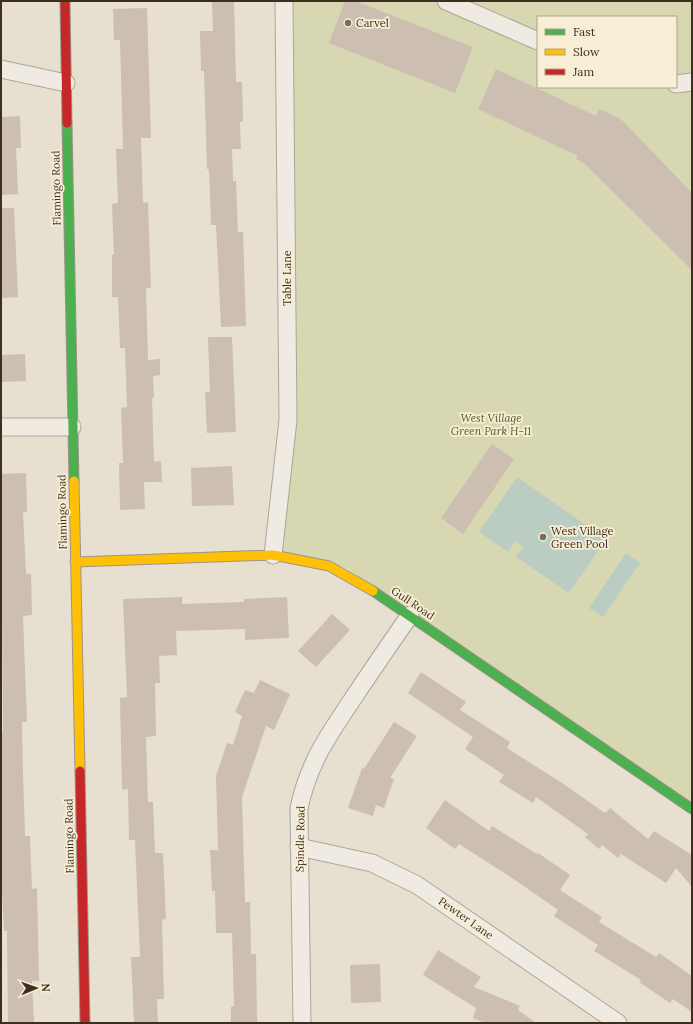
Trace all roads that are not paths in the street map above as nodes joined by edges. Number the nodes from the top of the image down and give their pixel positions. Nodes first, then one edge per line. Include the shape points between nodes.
1 (65, 1) edge
2 (284, 1) edge
3 (446, 1) edge
4 (537, 41) edge
5 (1, 69) edge
6 (692, 82) edge
7 (66, 83) junction
8 (677, 84) edge
9 (1, 427) edge
10 (72, 427) junction
11 (273, 555) junction
12 (75, 562) junction
13 (410, 615) junction
14 (692, 809) edge
15 (299, 847) junction
16 (85, 1023) edge
17 (302, 1023) edge
18 (618, 1023) edge

1 - 7 street, Flamingo Road
2 - 11 street, Table Lane via 288,420
3 - 4 street
5 - 7 street
6 - 8 street
7 - 10 street, Flamingo Road
9 - 10 street
10 - 12 street, Flamingo Road
11 - 12 street, Gull Road
11 - 13 street, Gull Road via 329,566
12 - 16 street, Flamingo Road
13 - 14 street, Gull Road
13 - 15 street, Spindle Road via 314,759 304,784 299,808
15 - 17 street, Spindle Road
15 - 18 street, Pewter Lane via 372,863 417,885

